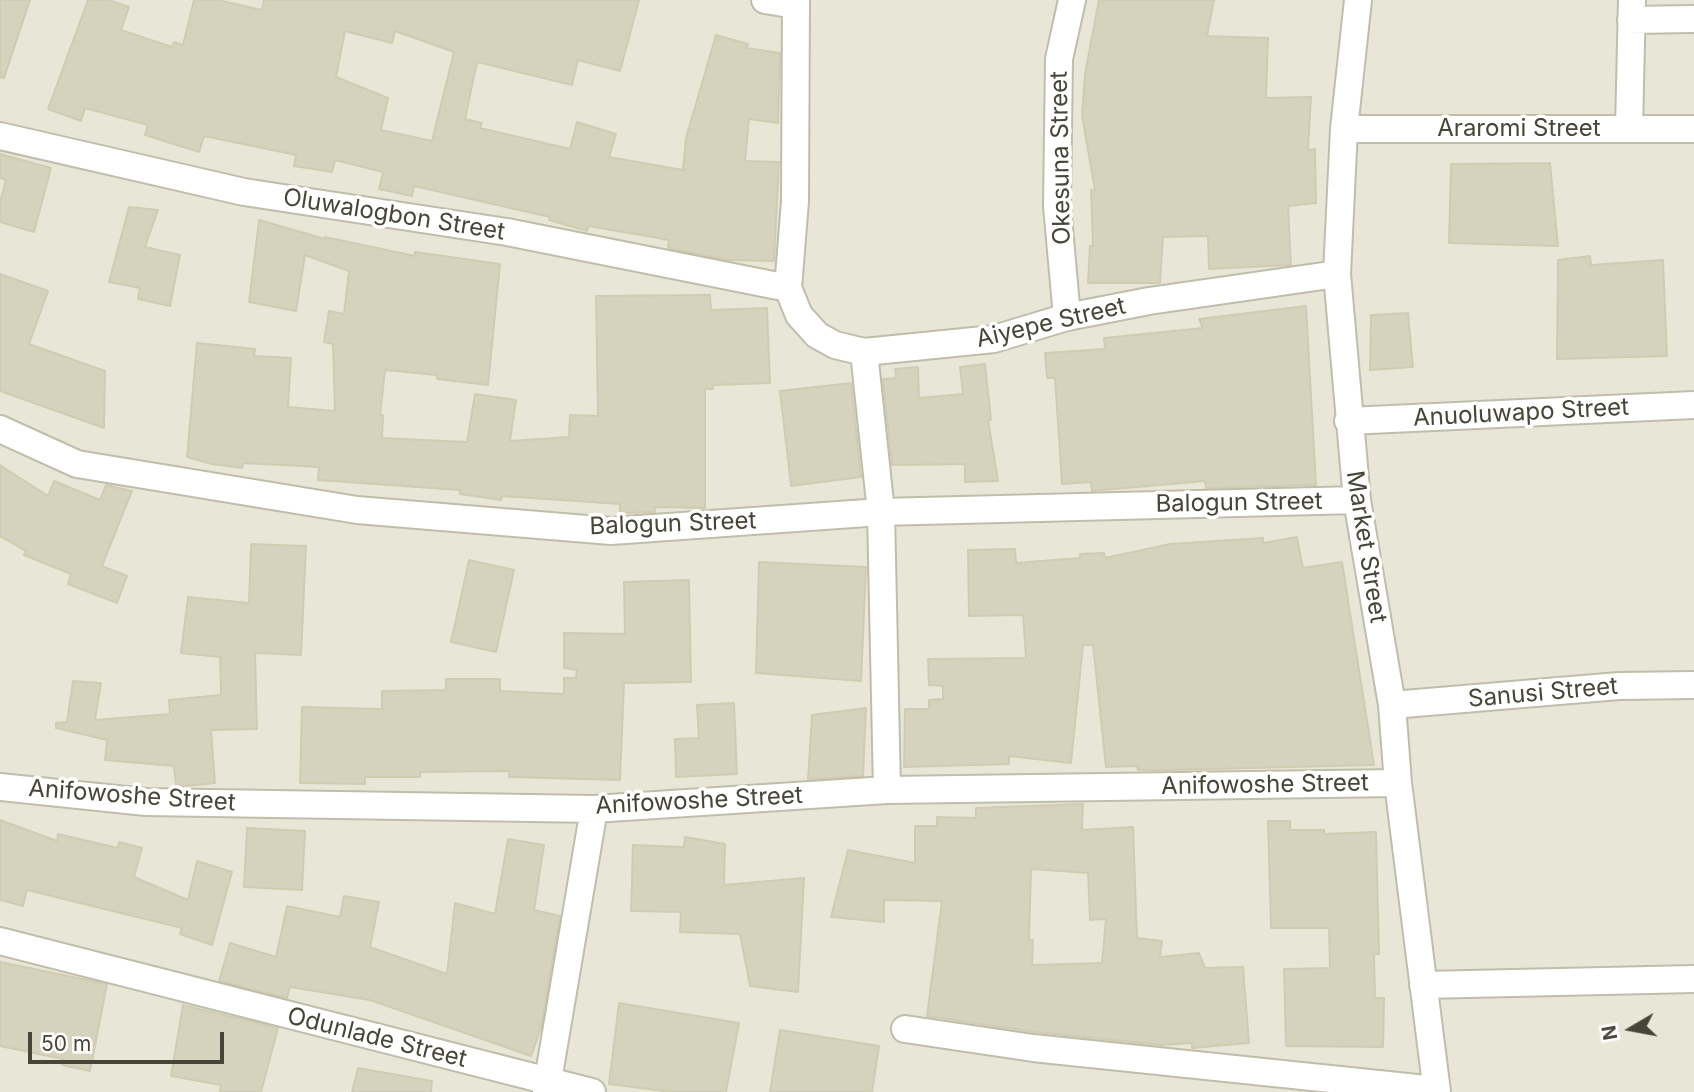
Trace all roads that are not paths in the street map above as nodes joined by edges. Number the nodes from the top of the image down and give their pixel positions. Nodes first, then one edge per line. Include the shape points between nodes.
1 (765, 0) edge
2 (1072, 0) edge
3 (1358, 0) edge
4 (795, 3) edge
5 (1631, 10) edge
6 (1694, 19) edge
7 (1344, 129) junction
8 (1629, 129) junction
9 (1694, 129) edge
10 (0, 136) edge
11 (1337, 274) junction
12 (788, 288) junction
13 (1067, 317) junction
14 (864, 352) junction
15 (1694, 405) edge
16 (1348, 421) junction
17 (0, 429) edge
18 (1357, 500) junction
19 (881, 512) junction
20 (1694, 685) edge
21 (1392, 705) junction
22 (1398, 783) junction
23 (0, 787) edge
24 (887, 790) junction
25 (594, 808) junction
26 (0, 941) edge
27 (1694, 979) edge
28 (1423, 985) junction
29 (905, 1029) dead end
30 (547, 1087) edge
31 (1437, 1091) edge
32 (592, 1092) edge

1 - 4 street
2 - 13 street, Okesuna Street via 1059,59 1057,206
3 - 7 street, Market Street
4 - 12 street via 795,201
5 - 6 street
5 - 8 street
7 - 8 street, Araromi Street
7 - 11 street, Market Street
8 - 9 street, Araromi Street
10 - 12 street, Oluwalogbon Street via 244,192 507,232
11 - 13 street, Aiyepe Street
11 - 16 street, Market Street
12 - 14 street, Aiyepe Street via 799,315 817,335
13 - 14 street, Aiyepe Street via 994,339
14 - 19 street
15 - 16 street, Anuoluwapo Street
16 - 18 street, Market Street
17 - 19 street, Balogun Street via 77,464 358,510 611,531
18 - 19 street, Balogun Street
18 - 21 street, Market Street
19 - 24 street
20 - 21 street, Sanusi Street via 1619,686
21 - 22 street, Market Street
22 - 24 street, Anifowoshe Street
22 - 28 street, Market Street
23 - 25 street, Anifowoshe Street via 146,802
24 - 25 street, Anifowoshe Street
25 - 30 street
26 - 30 street, Odunlade Street
27 - 28 street
28 - 31 street, Market Street
29 - 31 street via 1033,1048
30 - 32 street, Odunlade Street

